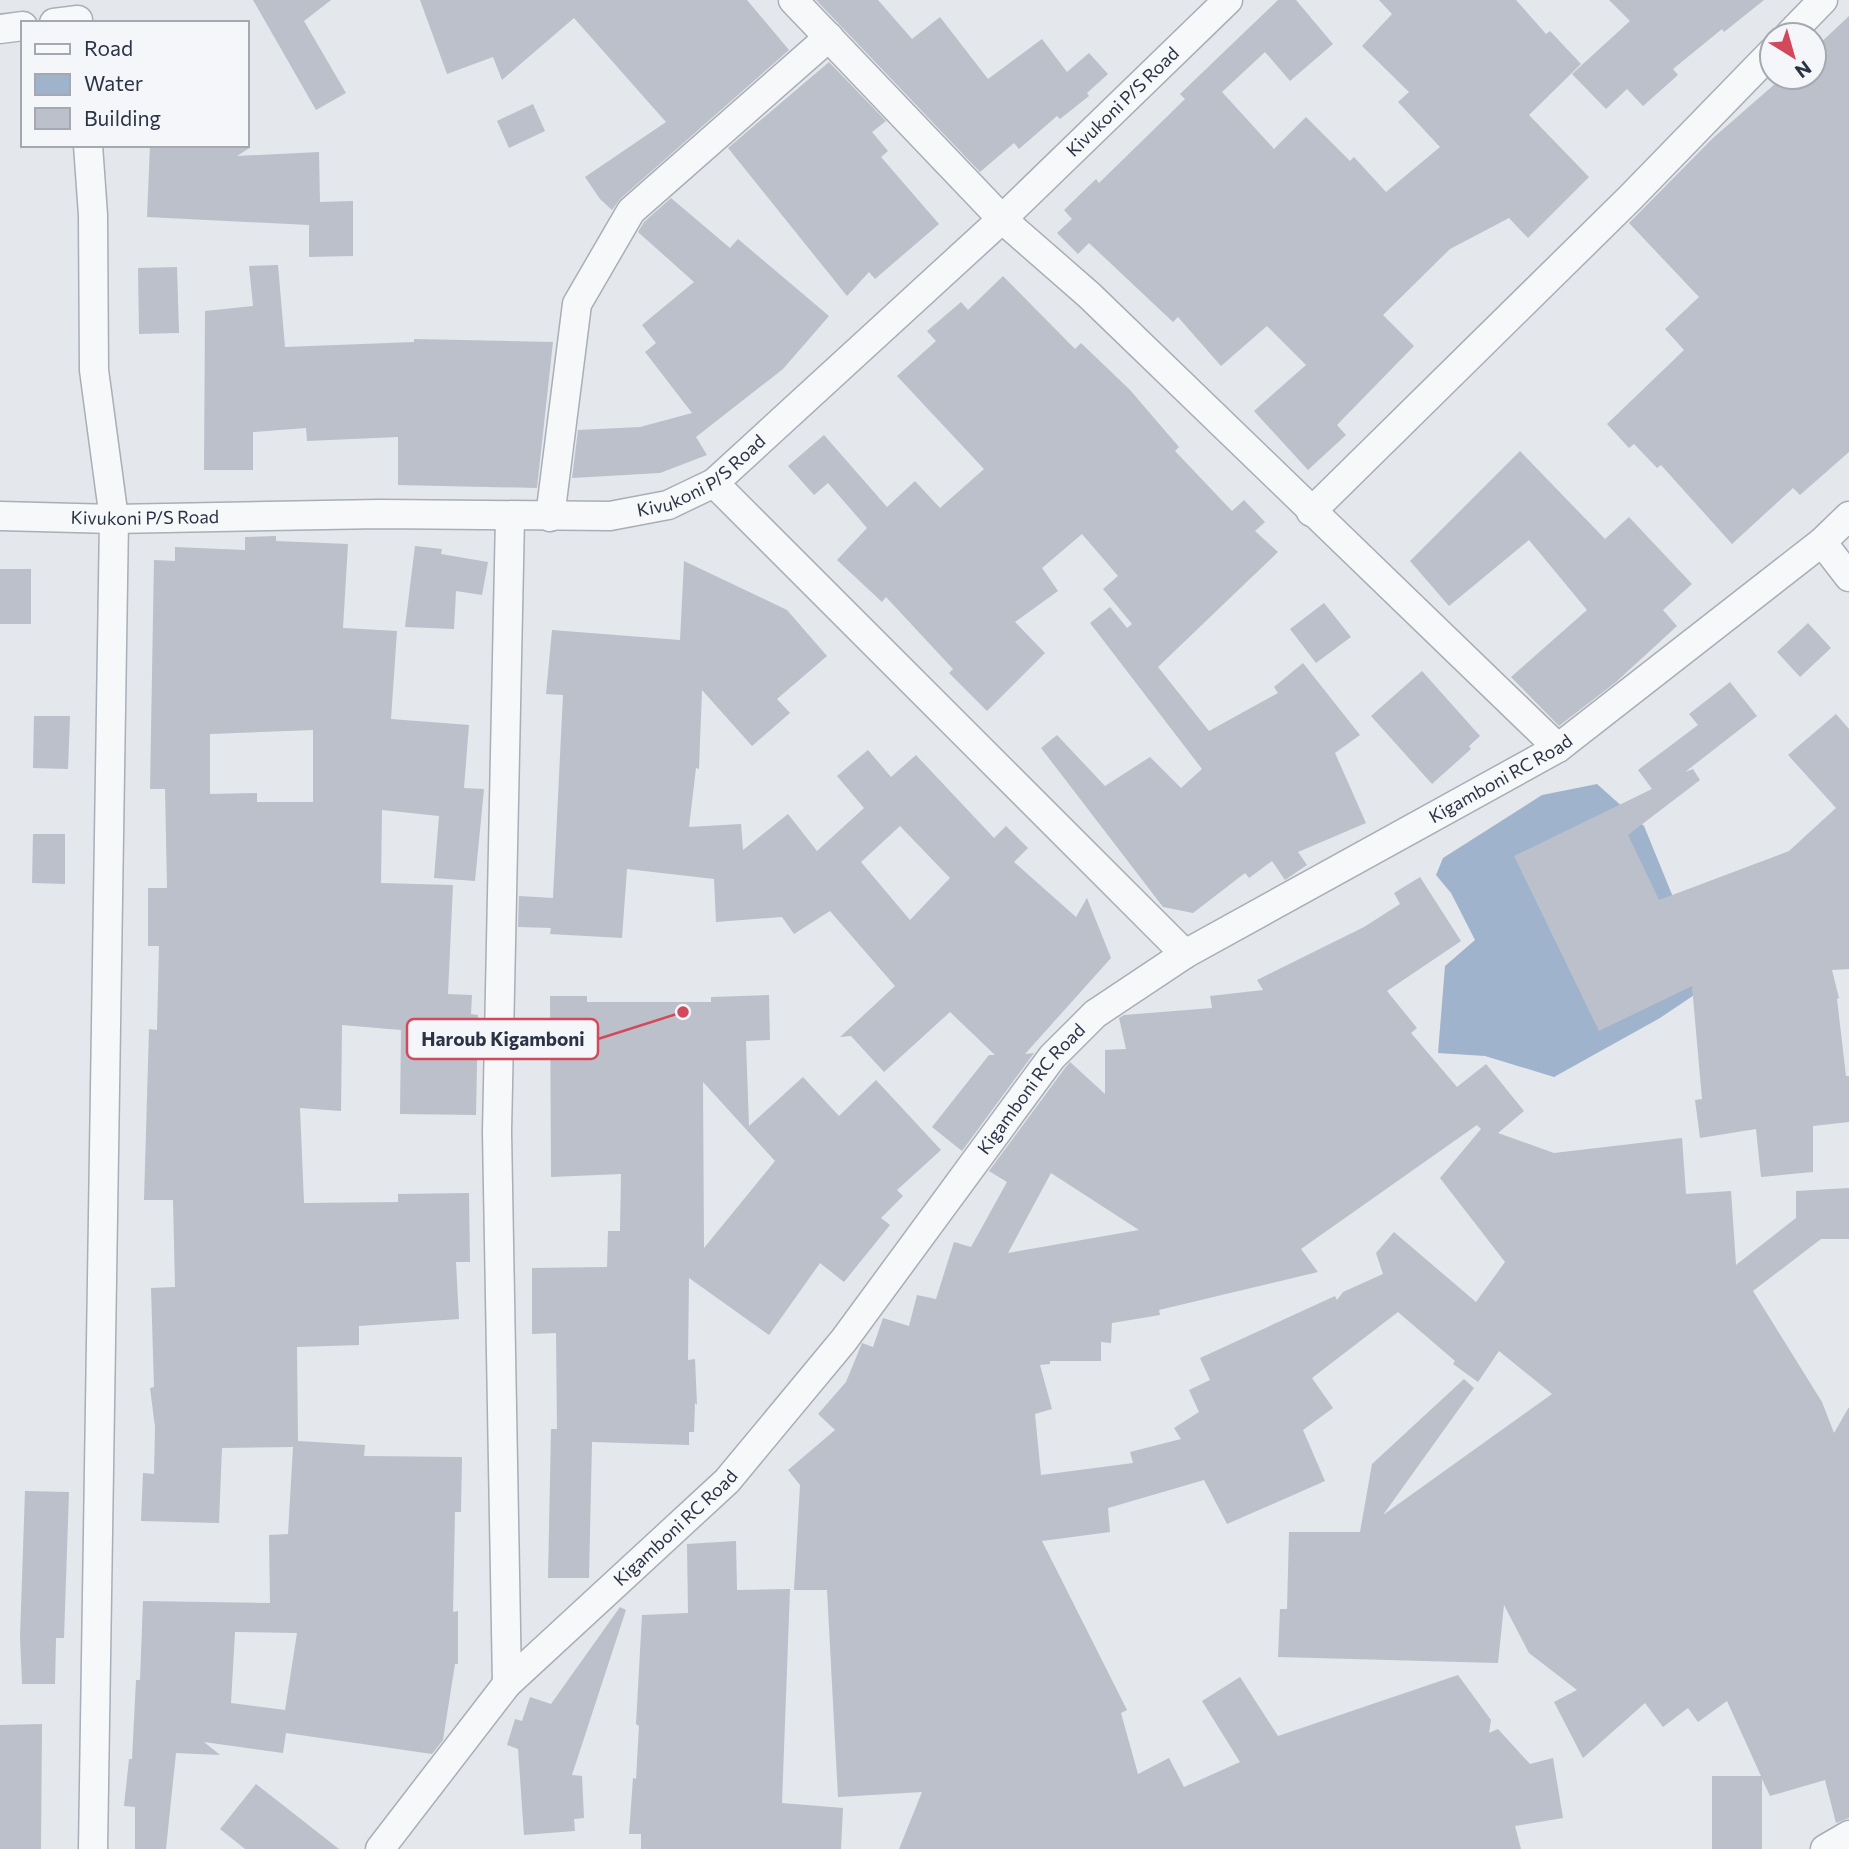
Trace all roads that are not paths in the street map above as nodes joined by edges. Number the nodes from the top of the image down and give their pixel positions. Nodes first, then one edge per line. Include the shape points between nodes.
1 (793, 0) edge
2 (1228, 0) edge
3 (1823, 0) edge
4 (1803, 21) edge
5 (21, 26) edge
6 (0, 29) edge
7 (829, 37) junction
8 (1758, 66) edge
9 (88, 147) edge
10 (1002, 219) junction
11 (714, 484) junction
12 (1311, 512) junction
13 (0, 516) edge
14 (1849, 516) edge
15 (510, 517) junction
16 (550, 517) junction
17 (114, 519) junction
18 (1822, 542) junction
19 (1849, 577) edge
20 (1558, 748) junction
21 (1185, 954) junction
22 (507, 1684) junction
23 (1849, 1835) edge
24 (93, 1849) edge
25 (380, 1849) edge
26 (1825, 1849) edge

1 - 7 street
2 - 10 street, Kivukoni P/S Road
3 - 4 street
5 - 6 street
7 - 10 street
7 - 16 street via 631,211 577,304
8 - 12 street
9 - 17 street via 94,370
10 - 11 street, Kivukoni P/S Road
10 - 12 street via 1089,295
11 - 16 street, Kivukoni P/S Road via 668,505 610,516
11 - 21 street
12 - 20 street
13 - 17 street, Kivukoni P/S Road
14 - 18 street, Kigamboni RC Road
15 - 16 street, Kivukoni P/S Road
15 - 17 street, Kivukoni P/S Road via 380,514
15 - 22 street via 497,1132
17 - 24 street
18 - 19 street
18 - 20 street, Kigamboni RC Road
20 - 21 street, Kigamboni RC Road
21 - 22 street, Kigamboni RC Road via 1095,1014 1052,1058 844,1340 727,1481
22 - 25 street, Kigamboni RC Road
23 - 26 street

